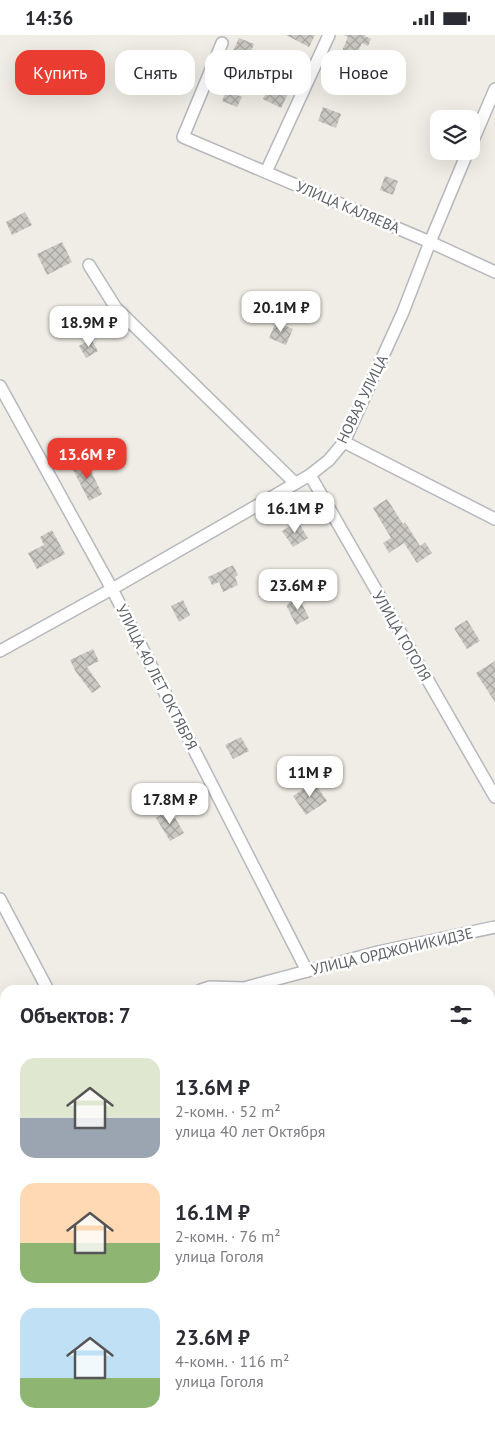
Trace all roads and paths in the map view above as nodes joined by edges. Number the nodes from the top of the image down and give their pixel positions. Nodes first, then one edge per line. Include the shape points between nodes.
1 (329, 35) edge
2 (222, 43) dead end
3 (495, 89) edge
4 (480, 124) edge
5 (464, 160) edge
6 (266, 172) junction
7 (430, 242) junction
8 (89, 265) dead end
9 (495, 272) edge
10 (0, 386) edge
11 (344, 442) junction
12 (310, 475) junction
13 (295, 483) junction
14 (495, 519) edge
15 (112, 589) junction
16 (0, 651) edge
17 (495, 797) edge
18 (0, 899) edge
19 (495, 927) edge
20 (307, 971) junction
21 (45, 985) edge
22 (258, 985) edge

1 - 6 street
2 - 6 street, УЛИЦА КАЛЯЕВА via 183,137
3 - 4 street
5 - 7 street, НОВАЯ УЛИЦА
6 - 7 street, УЛИЦА КАЛЯЕВА
7 - 9 street, УЛИЦА КАЛЯЕВА
7 - 11 street, НОВАЯ УЛИЦА via 403,313
8 - 13 street via 116,308
10 - 15 street, УЛИЦА 40 ЛЕТ ОКТЯБРЯ
11 - 12 street, НОВАЯ УЛИЦА
11 - 14 street
12 - 13 street, НОВАЯ УЛИЦА
12 - 17 street, УЛИЦА ГОГОЛЯ
13 - 15 street, НОВАЯ УЛИЦА
15 - 16 street, НОВАЯ УЛИЦА
15 - 20 street, УЛИЦА 40 ЛЕТ ОКТЯБРЯ
18 - 21 street
19 - 20 street, УЛИЦА ОРДЖОНИКИДЗЕ
20 - 22 street, УЛИЦА ОРДЖОНИКИДЗЕ

